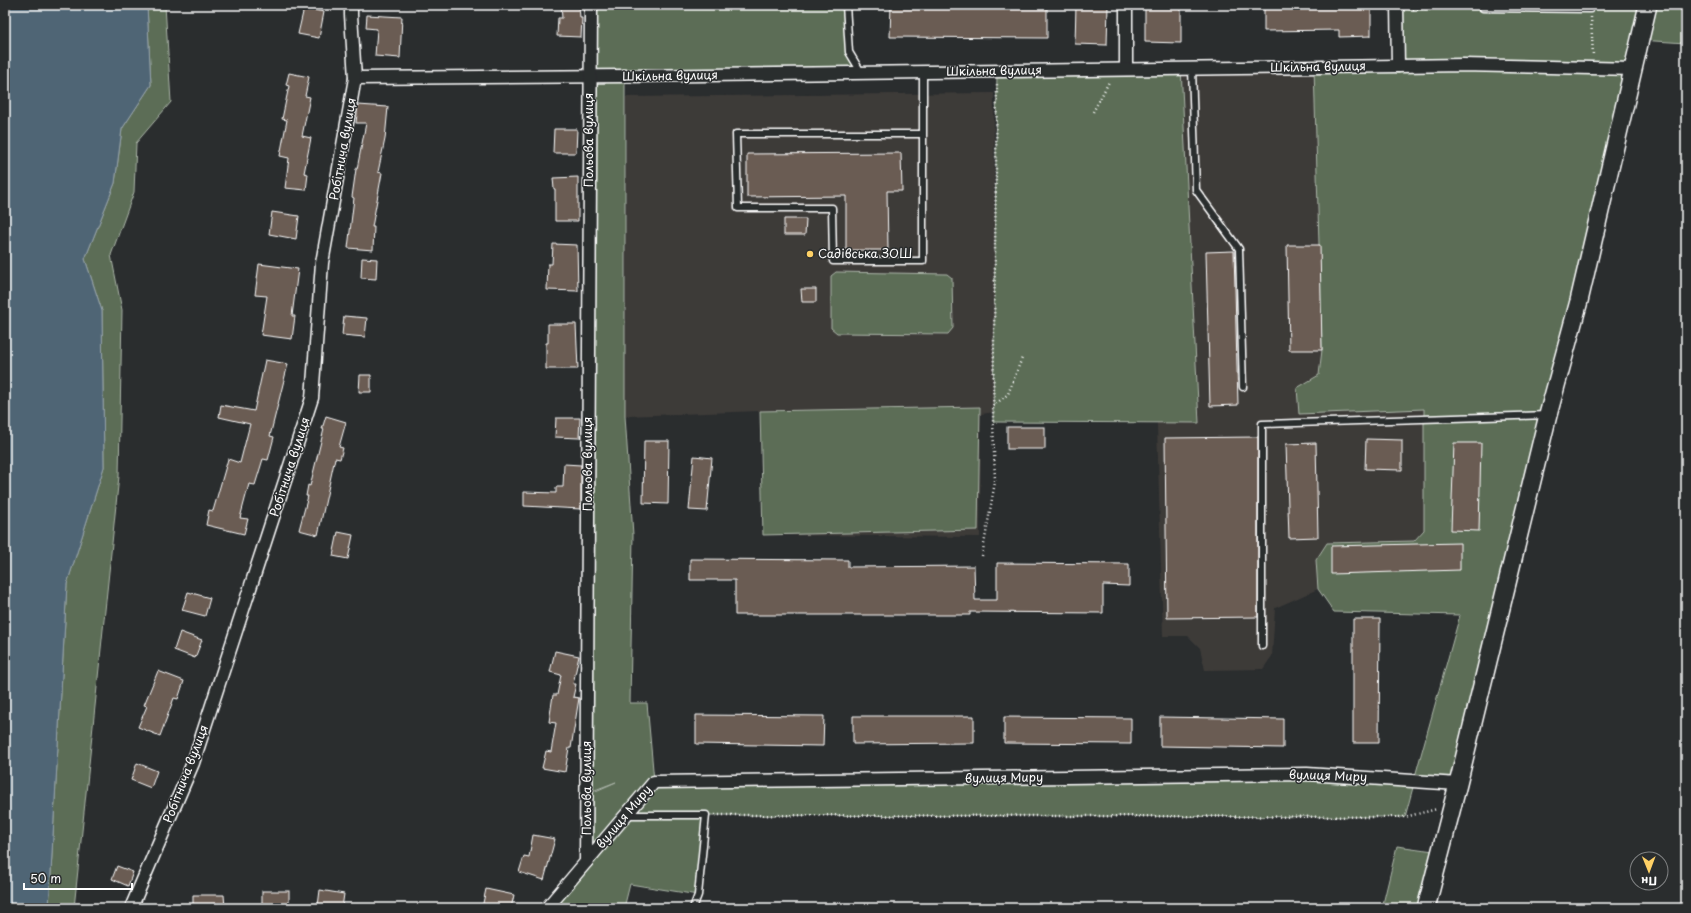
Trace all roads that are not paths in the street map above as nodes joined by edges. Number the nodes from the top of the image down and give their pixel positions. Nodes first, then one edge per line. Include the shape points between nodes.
1 (352, 5) edge
2 (591, 5) edge
3 (846, 5) edge
4 (1126, 5) edge
5 (1648, 5) edge
6 (1397, 7) edge
7 (1483, 7) edge
8 (1590, 7) edge
9 (1398, 66) junction
10 (1192, 68) junction
11 (1121, 69) junction
12 (1633, 69) junction
13 (861, 72) junction
14 (923, 72) junction
15 (589, 76) junction
16 (355, 78) junction
17 (922, 134) junction
18 (1243, 387) dead end
19 (1548, 415) junction
20 (1262, 646) dead end
21 (1458, 784) junction
22 (626, 815) junction
23 (586, 862) junction
24 (131, 908) edge
25 (548, 908) edge
26 (693, 908) edge
27 (1426, 908) edge

1 - 16 street, Робітнича вулиця
2 - 15 street, Польова вулиця
3 - 13 lane via 849,52
4 - 11 street
5 - 12 street
6 - 9 street
7 - 8 lane
9 - 10 street, Шкільна вулиця
9 - 12 street, Шкільна вулиця
10 - 11 street, Шкільна вулиця
10 - 18 lane via 1196,190 1239,249
11 - 14 street, Шкільна вулиця
12 - 19 street via 1579,301
13 - 14 street, Шкільна вулиця
13 - 15 street, Шкільна вулиця
14 - 17 lane
15 - 16 street, Шкільна вулиця
15 - 23 street, Польова вулиця
16 - 24 street, Робітнича вулиця via 322,263 312,398 193,763
17 - 17 lane via 923,261 833,261 832,208 738,208 736,134
19 - 20 lane via 1262,424
19 - 21 street
21 - 22 street, вулиця Миру via 1307,774 654,782
21 - 27 street
22 - 23 street, вулиця Миру
22 - 26 lane via 706,815 698,895
23 - 25 street

